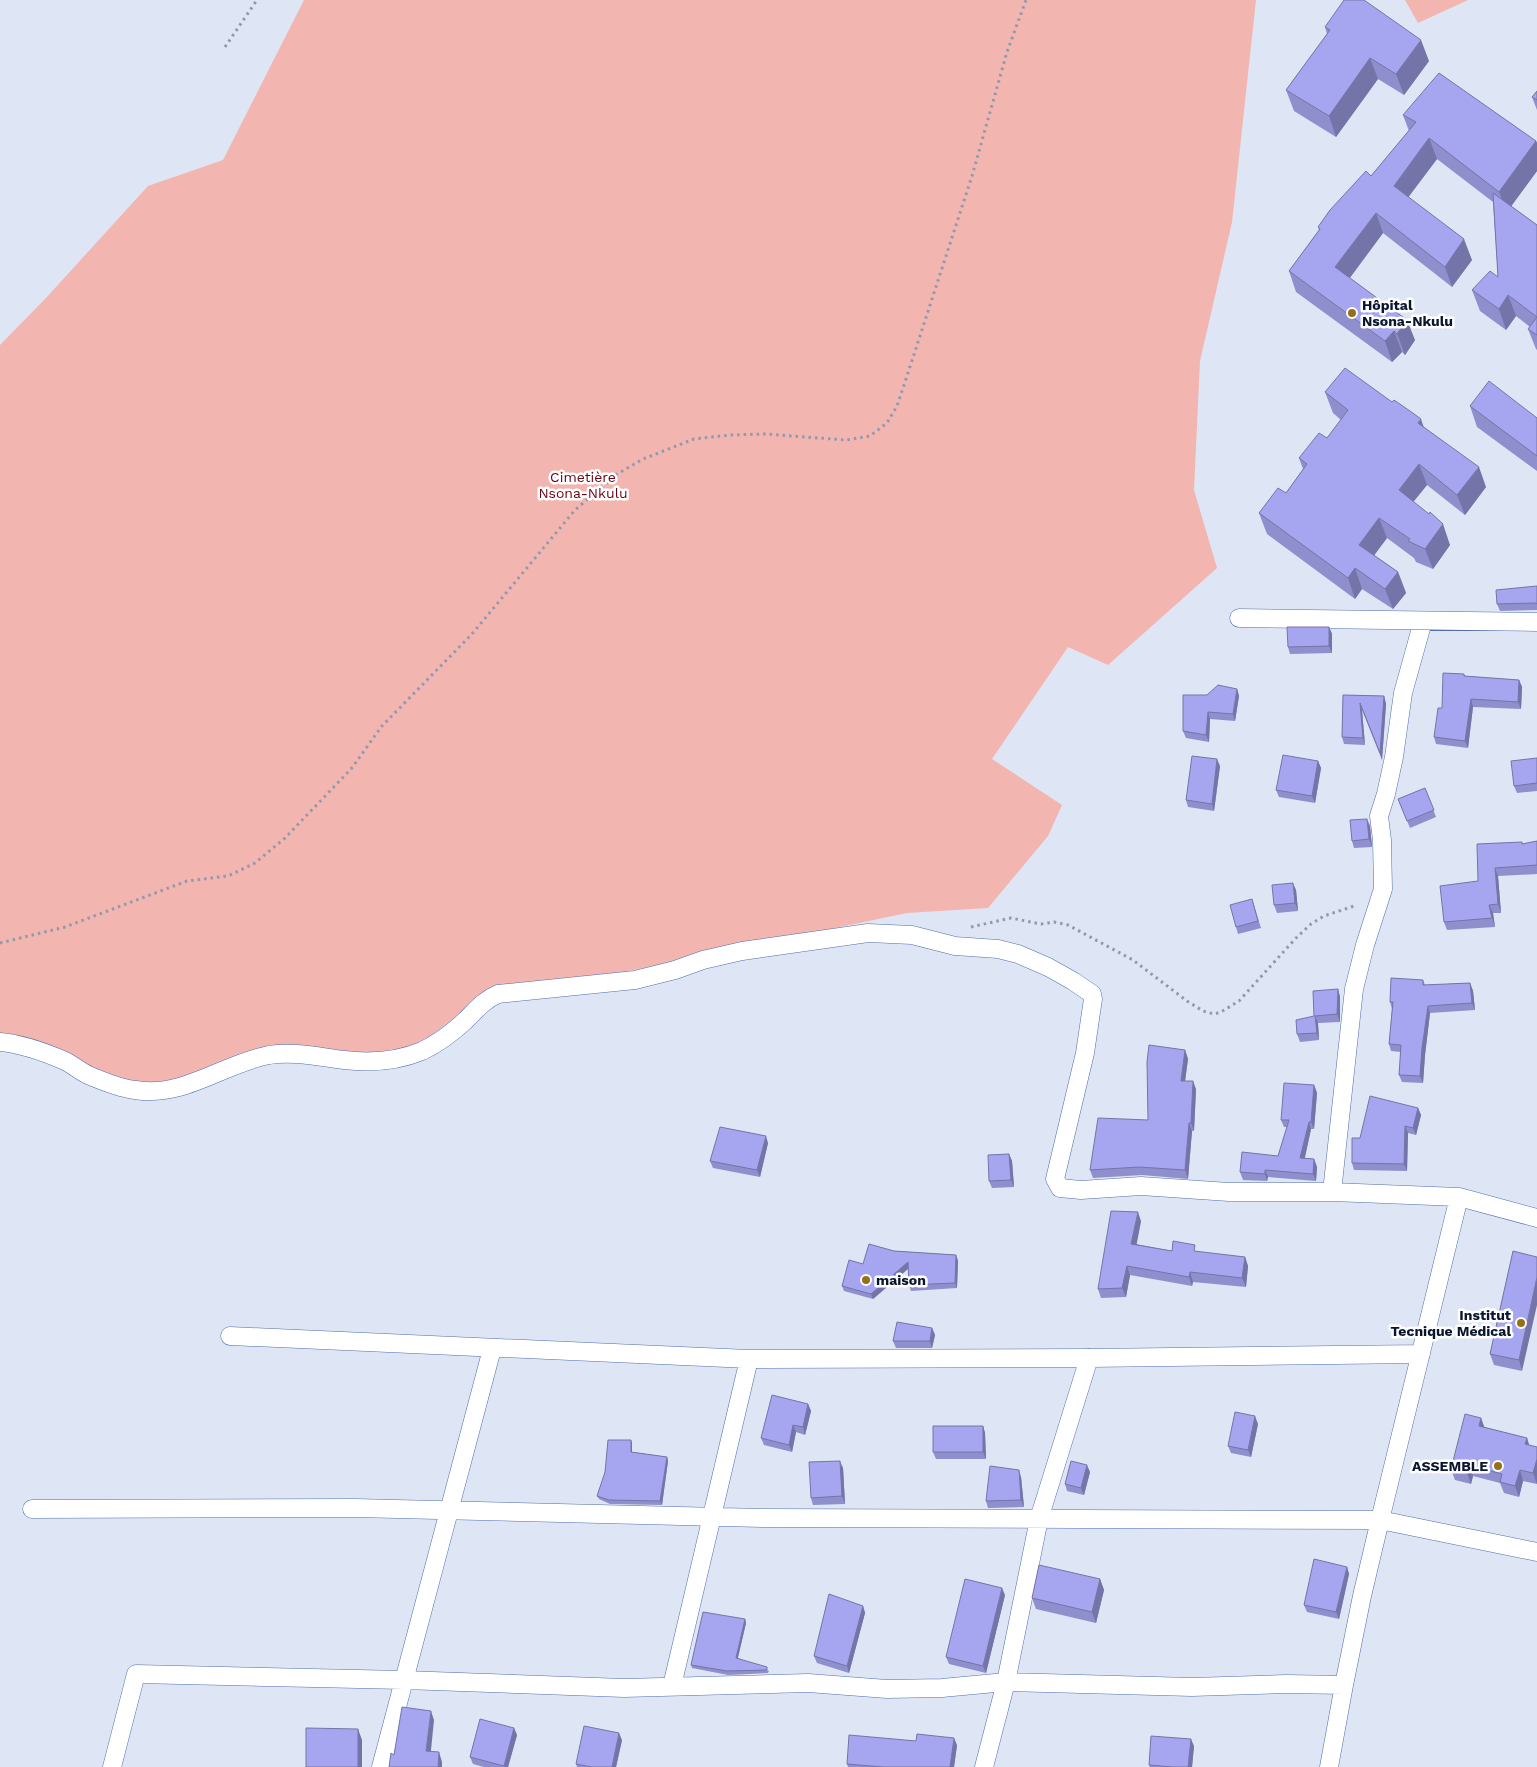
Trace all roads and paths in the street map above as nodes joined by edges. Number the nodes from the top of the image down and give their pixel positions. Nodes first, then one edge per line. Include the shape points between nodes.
1 (257, 0) edge
2 (1026, 0) edge
3 (226, 47) dead end
4 (1239, 618) dead end
5 (1423, 621) junction
6 (1537, 622) edge
7 (1383, 888) junction
8 (970, 927) dead end
9 (0, 943) edge
10 (0, 1042) edge
11 (1332, 1192) junction
12 (1460, 1197) junction
13 (1537, 1218) edge
14 (230, 1336) dead end
15 (492, 1349) junction
16 (1421, 1354) junction
17 (1088, 1358) junction
18 (749, 1359) junction
19 (32, 1508) dead end
20 (449, 1510) junction
21 (712, 1517) junction
22 (1039, 1519) junction
23 (1380, 1520) junction
24 (1537, 1552) edge
25 (404, 1680) junction
26 (1006, 1682) junction
27 (1344, 1685) junction
28 (672, 1686) junction
29 (112, 1767) edge
30 (381, 1767) edge
31 (984, 1767) edge
32 (1329, 1767) edge

1 - 3 path
2 - 9 path via 909,370 897,406 887,423 870,436 846,440 764,434 694,439 643,458 617,474 575,510 472,634 382,726 351,769 285,838 255,863 228,876 187,881 65,927
4 - 5 street
5 - 6 street
5 - 7 street via 1403,693 1394,757 1378,816
7 - 8 path via 1364,902 1318,919 1296,938 1239,1001 1231,1008 1214,1014 1187,1002 1133,960 1068,925 1011,918
7 - 11 street via 1364,945 1354,989
10 - 11 street via 16,1043 43,1052 110,1083 156,1092 171,1090 270,1055 367,1062 422,1051 465,1021 487,999 498,994 635,980 742,951 823,938 868,932 912,935 956,946 1018,954 1048,967 1092,994 1085,1052 1055,1179 1060,1188 1081,1190 1141,1186 1229,1192
11 - 12 street
12 - 13 street
12 - 16 street
14 - 15 street
15 - 18 street
15 - 20 street
16 - 17 street
16 - 23 street
17 - 18 street
17 - 22 street
18 - 21 street
19 - 20 street
20 - 21 street
20 - 25 street
21 - 22 street
21 - 28 street
22 - 23 street
22 - 26 street
23 - 24 street
23 - 27 street
25 - 28 street via 624,1688
25 - 29 street via 136,1674
25 - 30 street
26 - 27 street via 1192,1687
26 - 28 street via 924,1689 808,1683
26 - 31 street
27 - 32 street

